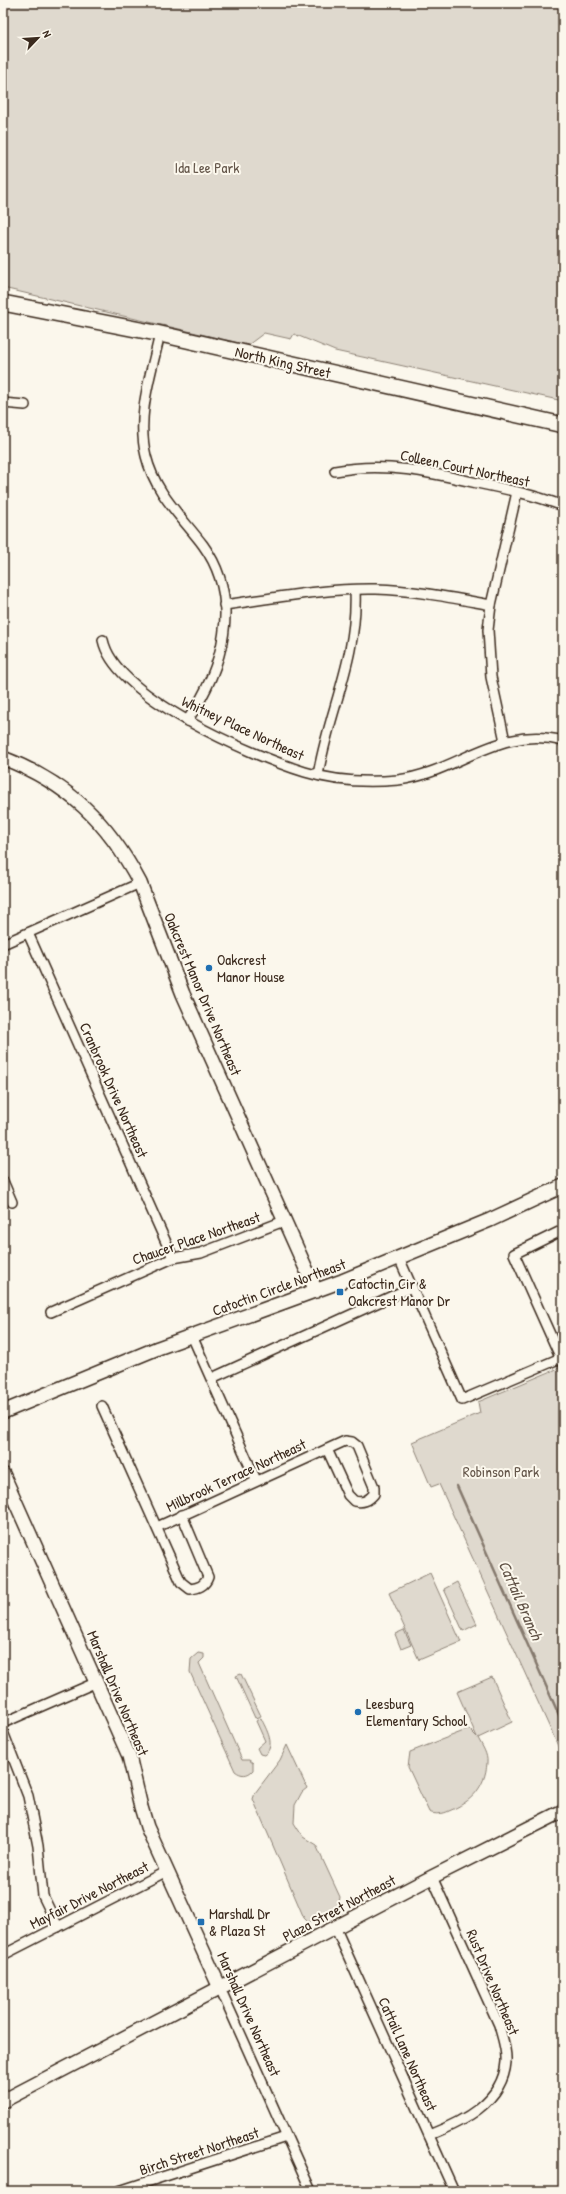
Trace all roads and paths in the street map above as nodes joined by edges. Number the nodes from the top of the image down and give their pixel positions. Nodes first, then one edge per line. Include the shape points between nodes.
1 (3, 303) edge
2 (160, 334) junction
3 (3, 403) edge
4 (25, 405) dead end
5 (563, 425) edge
6 (335, 471) dead end
7 (517, 492) junction
8 (563, 506) edge
9 (355, 590) junction
10 (224, 605) junction
11 (491, 605) junction
12 (103, 640) dead end
13 (187, 721) junction
14 (505, 741) junction
15 (563, 741) edge
16 (3, 758) edge
17 (318, 775) junction
18 (140, 883) junction
19 (28, 933) junction
20 (3, 944) edge
21 (3, 1181) edge
22 (563, 1186) edge
23 (12, 1202) dead end
24 (284, 1221) junction
25 (563, 1230) edge
26 (173, 1258) junction
27 (399, 1258) junction
28 (412, 1287) junction
29 (316, 1291) junction
30 (51, 1312) dead end
31 (192, 1336) junction
32 (562, 1359) edge
33 (212, 1378) junction
34 (102, 1406) dead end
35 (3, 1412) edge
36 (327, 1449) junction
37 (3, 1474) edge
38 (256, 1480) junction
39 (182, 1515) junction
40 (157, 1527) junction
41 (97, 1682) junction
42 (3, 1724) edge
43 (3, 1732) edge
44 (563, 1811) edge
45 (167, 1871) junction
46 (432, 1877) junction
47 (58, 1927) junction
48 (336, 1929) junction
49 (3, 1955) edge
50 (220, 1988) junction
51 (3, 2101) edge
52 (429, 2135) junction
53 (286, 2137) junction
54 (119, 2191) edge
55 (311, 2191) edge
56 (454, 2191) edge

1 - 2 main road, North King Street
2 - 5 main road, North King Street
2 - 10 street via 143,413 146,456 162,494 213,561 223,587 226,602
3 - 4 street
6 - 7 street, Colleen Court Northeast via 368,466 412,469
7 - 8 street, Colleen Court Northeast
7 - 11 street
9 - 10 street
9 - 11 street via 412,591
9 - 17 street via 353,644
10 - 13 street via 224,633 219,661 208,687
11 - 14 street via 488,655 494,697
12 - 13 street, Whitney Place Northeast via 108,657 118,668 138,687
13 - 17 street, Whitney Place Northeast via 284,765
14 - 15 street, Whitney Place Northeast via 528,738
14 - 17 street, Whitney Place Northeast via 428,772 399,780 344,780
16 - 18 street, Oakcrest Manor Drive Northeast via 50,780 76,799 109,832
18 - 19 street
18 - 24 street, Oakcrest Manor Drive Northeast via 183,994
19 - 20 street
19 - 26 street, Cranbrook Drive Northeast
21 - 23 street
22 - 27 street, Catoctin Circle Northeast
24 - 26 street, Chaucer Place Northeast via 201,1253
24 - 29 street, Oakcrest Manor Drive Northeast
25 - 32 street via 514,1254
26 - 30 street, Chaucer Place Northeast
27 - 28 street
27 - 29 street, Catoctin Circle Northeast
28 - 32 street via 462,1400
28 - 33 street
29 - 31 street, Catoctin Circle Northeast
31 - 33 street
31 - 35 street, Catoctin Circle Northeast
33 - 38 street
34 - 40 street
36 - 36 street, Millbrook Terrace Northeast via 345,1441 357,1446 374,1487 374,1494 369,1500 354,1501 348,1495
36 - 38 street, Millbrook Terrace Northeast
37 - 41 street, Marshall Drive Northeast
38 - 39 street, Millbrook Terrace Northeast
39 - 40 street, Millbrook Terrace Northeast
39 - 40 street via 208,1577 207,1582 199,1588 190,1589 181,1582
41 - 42 street
41 - 45 street, Marshall Drive Northeast via 130,1756 141,1807
43 - 47 street via 28,1796 44,1896
44 - 46 street, Plaza Street Northeast
45 - 47 street, Mayfair Drive Northeast
45 - 50 street, Marshall Drive Northeast
46 - 48 street, Plaza Street Northeast
46 - 52 street, Rust Drive Northeast via 499,2025 506,2061 500,2084 478,2110
47 - 49 street, Mayfair Drive Northeast
48 - 50 street, Plaza Street Northeast
48 - 52 street, Cattail Lane Northeast
50 - 51 street, Plaza Street Northeast
50 - 53 street, Marshall Drive Northeast
52 - 56 street, Cattail Lane Northeast
53 - 54 street, Birch Street Northeast
53 - 55 street, Marshall Drive Northeast

